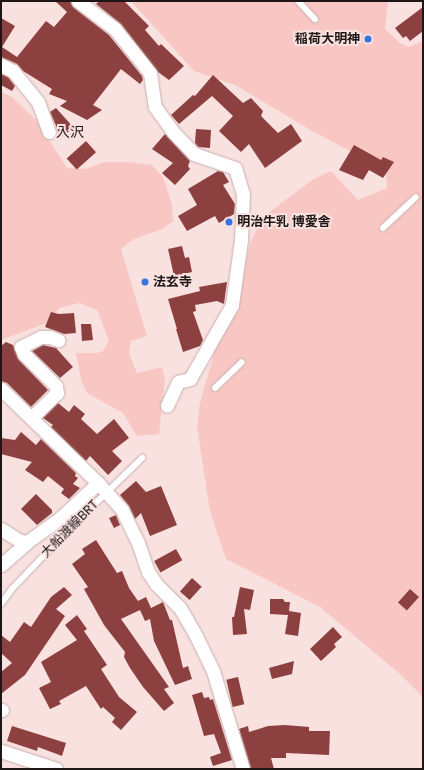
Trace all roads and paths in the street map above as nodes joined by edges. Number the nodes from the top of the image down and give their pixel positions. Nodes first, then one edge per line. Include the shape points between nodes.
1 (78, 1) edge
2 (298, 1) edge
3 (315, 19) dead end
4 (1, 65) edge
5 (49, 132) dead end
6 (416, 197) dead end
7 (383, 228) dead end
8 (58, 340) dead end
9 (242, 362) dead end
10 (215, 388) dead end
11 (1, 389) edge
12 (167, 406) dead end
13 (31, 418) junction
14 (142, 458) dead end
15 (98, 483) junction
16 (107, 493) junction
17 (1, 529) edge
18 (27, 542) junction
19 (1, 565) edge
20 (1, 604) edge
21 (1, 751) edge
22 (56, 769) edge
23 (243, 769) edge

1 - 12 street via 115,29 150,73 155,107 174,133 194,154 235,168 243,194 241,240 232,306 190,379 178,382
2 - 3 lane
4 - 5 street via 13,71 38,102
6 - 7 lane
8 - 13 street via 41,336 21,348 56,386 57,393
9 - 10 lane
11 - 13 street
13 - 15 street
14 - 16 lane, 大船渡線BRT
15 - 16 street
15 - 18 street via 60,518
16 - 20 lane, 大船渡線BRT via 17,583
16 - 23 street via 126,518 148,572 180,608 196,636 213,671
17 - 18 street via 20,541
18 - 19 street
21 - 22 street

